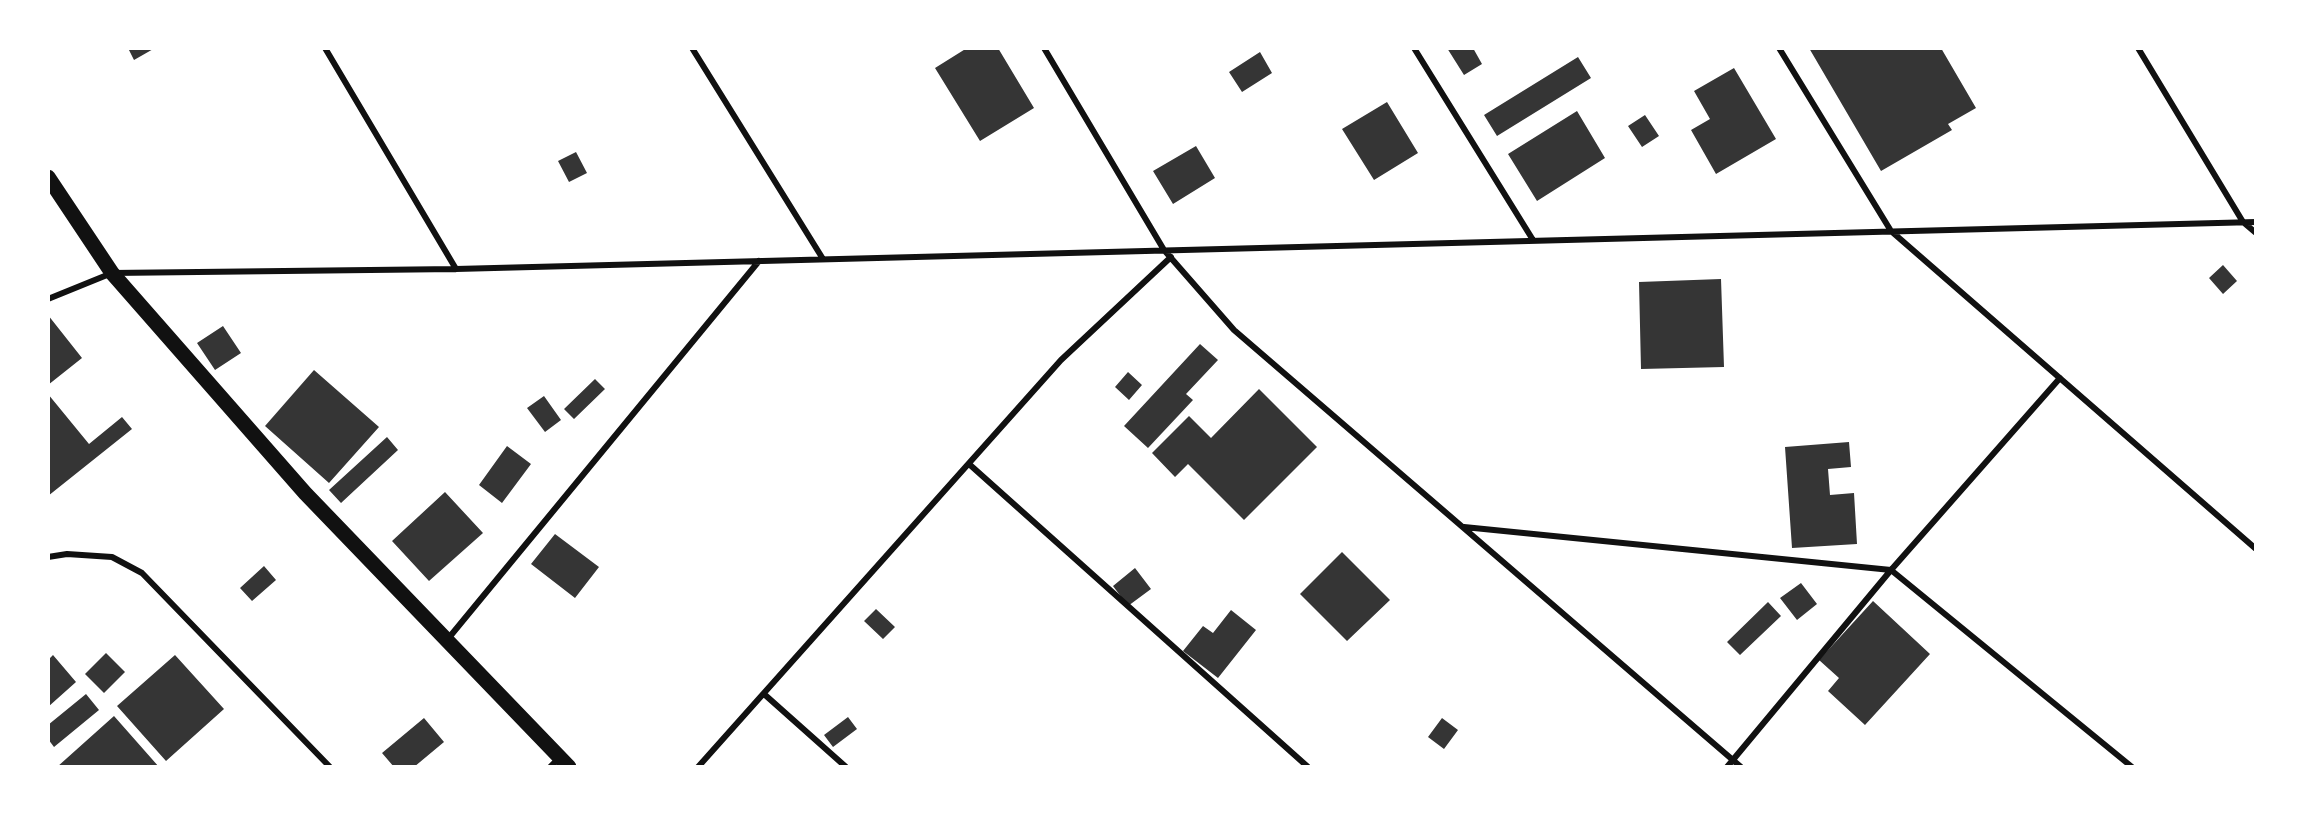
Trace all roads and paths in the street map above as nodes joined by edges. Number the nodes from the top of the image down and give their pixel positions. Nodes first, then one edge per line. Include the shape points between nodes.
1 (326, 48) edge
2 (692, 48) edge
3 (1044, 48) edge
4 (1414, 48) edge
5 (1779, 48) edge
6 (2138, 48) edge
7 (48, 177) edge
8 (2243, 222) junction
9 (2256, 222) edge
10 (1891, 231) junction
11 (2256, 233) edge
12 (1533, 240) junction
13 (1164, 250) junction
14 (1171, 257) junction
15 (824, 259) junction
16 (759, 261) junction
17 (456, 269) junction
18 (112, 273) junction
19 (48, 299) edge
20 (2060, 378) junction
21 (969, 464) junction
22 (1462, 526) junction
23 (2256, 549) edge
24 (48, 557) edge
25 (1891, 570) junction
26 (447, 640) junction
27 (764, 694) junction
28 (1733, 760) junction
29 (559, 764) edge
30 (330, 767) edge
31 (698, 767) edge
32 (846, 767) edge
33 (1308, 767) edge
34 (1727, 767) edge
35 (1741, 767) edge
36 (2132, 767) edge

1 - 17 street
2 - 15 street
3 - 13 street
4 - 12 street
5 - 10 street
6 - 8 street
7 - 18 main road
8 - 9 street
8 - 10 street
8 - 11 street
10 - 12 street
10 - 20 street
12 - 13 street
13 - 14 street
13 - 15 street
14 - 21 street via 1061,360
14 - 22 street via 1234,330
15 - 16 street
16 - 17 street
16 - 26 street
17 - 18 street
18 - 19 street
18 - 26 main road via 305,493
20 - 23 street
20 - 25 street
21 - 27 street
21 - 33 street
22 - 25 street
22 - 28 street
24 - 30 street via 112,557 142,573
25 - 28 street
25 - 36 street
26 - 29 main road
27 - 31 street
27 - 32 street
28 - 34 street
28 - 35 street

